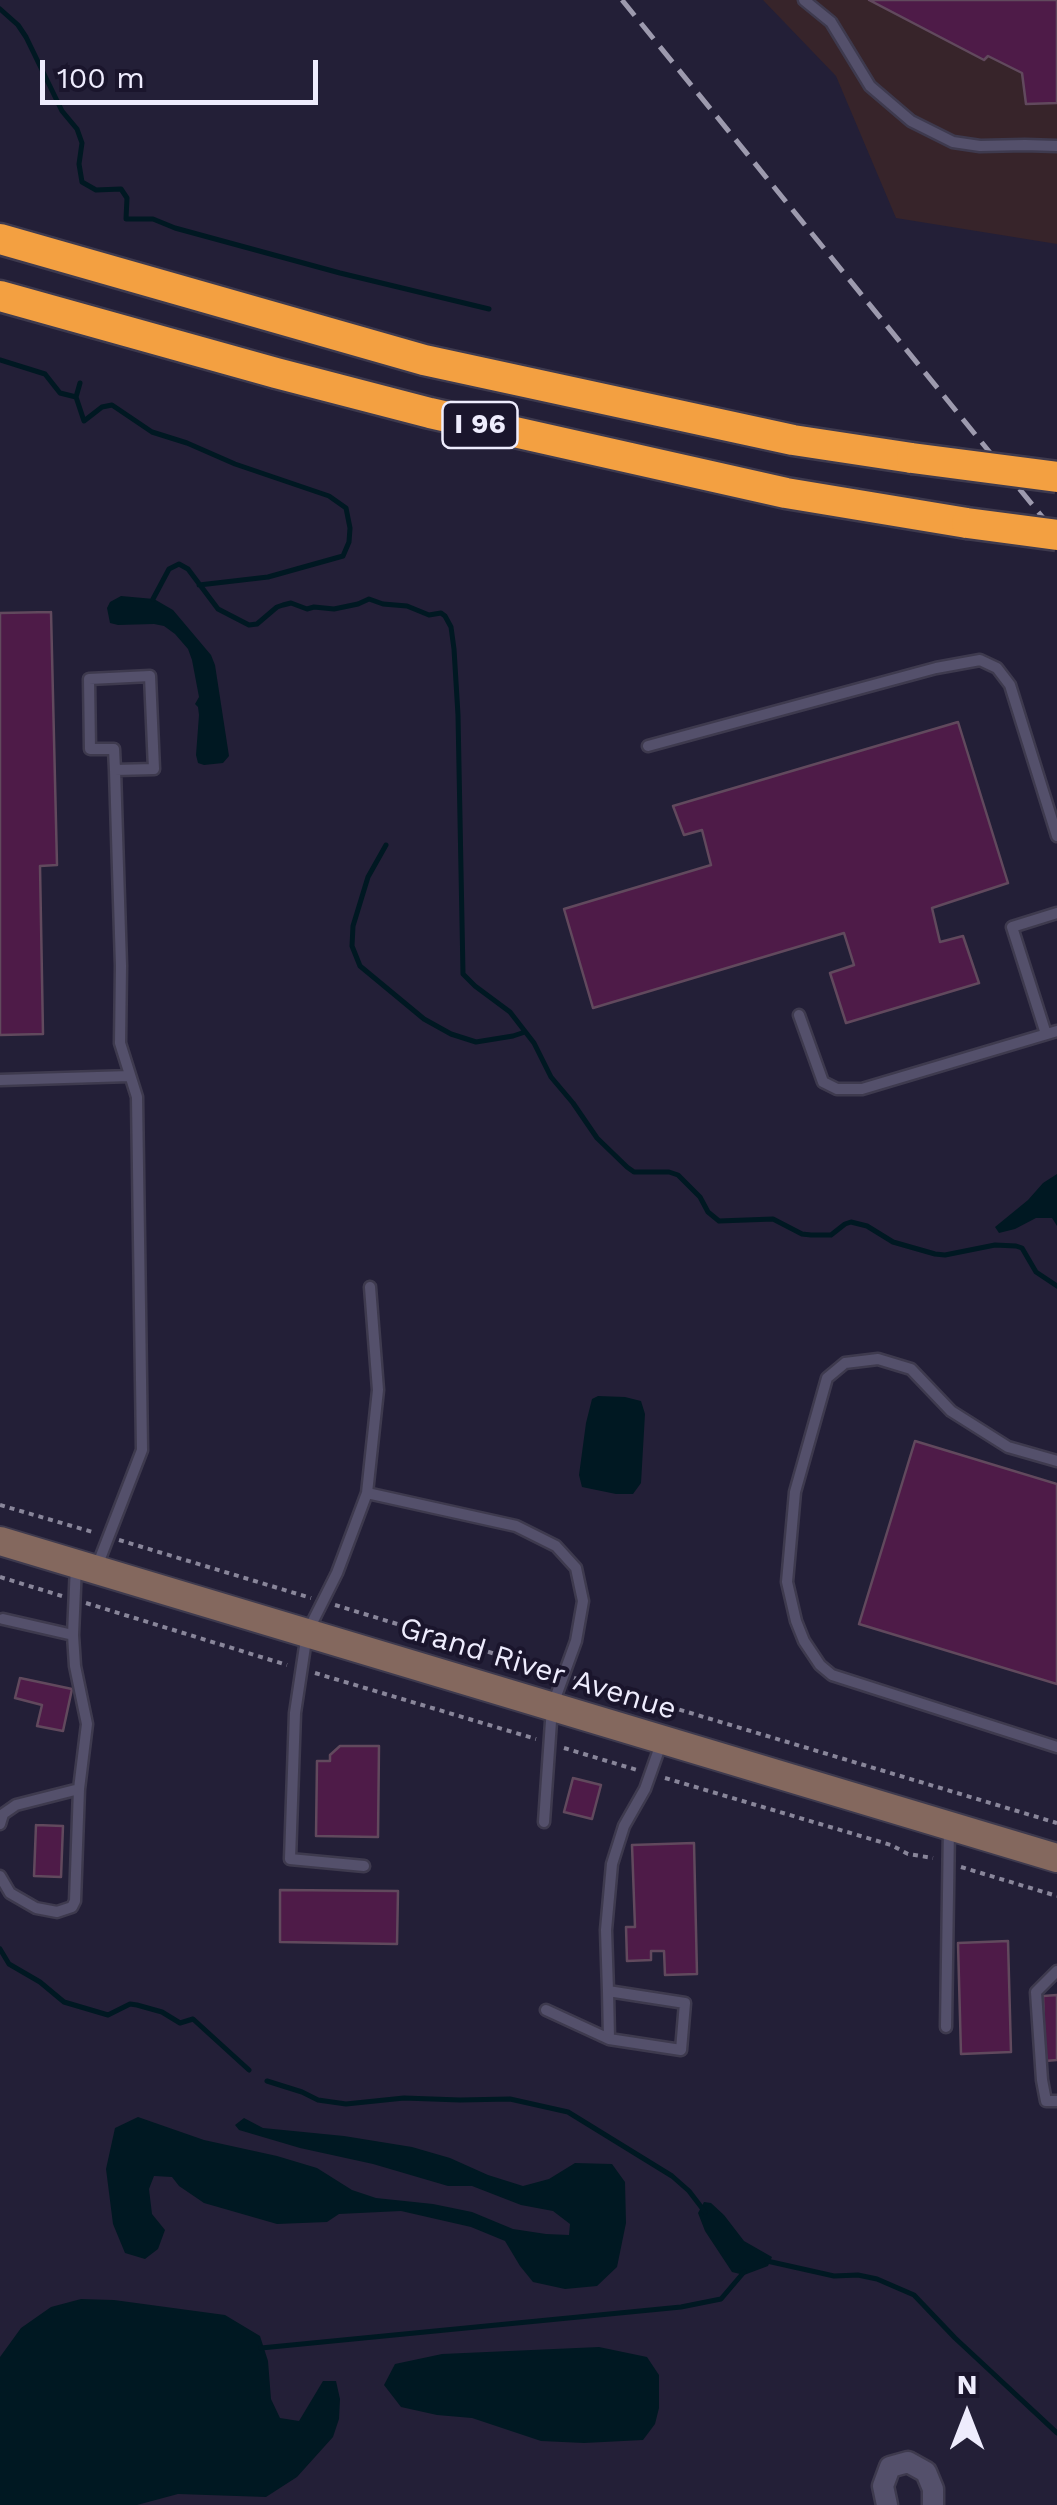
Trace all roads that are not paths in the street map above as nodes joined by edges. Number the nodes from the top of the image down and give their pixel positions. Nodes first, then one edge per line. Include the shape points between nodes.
1 (804, 0) edge
2 (1057, 146) edge
3 (0, 239) edge
4 (0, 296) edge
5 (1057, 477) edge
6 (1057, 535) edge
7 (648, 746) dead end
8 (115, 770) junction
9 (1057, 836) edge
10 (1057, 913) edge
11 (799, 1015) dead end
12 (1052, 1032) edge
13 (130, 1076) junction
14 (0, 1080) edge
15 (370, 1287) dead end
16 (1057, 1461) edge
17 (368, 1493) junction
18 (0, 1541) edge
19 (86, 1567) junction
20 (3, 1619) dead end
21 (307, 1634) junction
22 (74, 1635) junction
23 (552, 1707) junction
24 (662, 1740) junction
25 (1057, 1747) edge
26 (79, 1789) junction
27 (544, 1822) dead end
28 (0, 1824) edge
29 (949, 1826) junction
30 (1057, 1858) edge
31 (364, 1866) dead end
32 (0, 1876) edge
33 (1057, 1971) edge
34 (608, 1991) junction
35 (546, 2010) dead end
36 (946, 2027) dead end
37 (609, 2039) junction
38 (1057, 2101) edge
39 (887, 2505) edge
40 (933, 2505) edge

1 - 2 lane via 831,22 870,86 911,122 953,142
3 - 5 highway, I 96, bridge via 424,360 793,440
4 - 6 highway, I 96, bridge via 466,422 786,493
7 - 9 lane via 980,660 1010,685
8 - 8 lane via 154,769 150,676 89,679 90,749 114,749
8 - 13 lane via 120,1043
10 - 12 lane via 1012,927
11 - 12 lane via 824,1082 837,1088 862,1089
13 - 14 lane
13 - 19 lane via 137,1098 142,1450 108,1537
15 - 17 lane via 378,1390
16 - 25 lane via 1008,1447 951,1411 911,1369 878,1360 845,1364 826,1378 795,1492 787,1582 804,1640 832,1675
17 - 21 lane
17 - 23 lane via 516,1526 556,1546 576,1568 582,1601 576,1640
18 - 19 main road, Grand River Avenue
19 - 21 main road, Grand River Avenue
19 - 22 lane
20 - 22 lane
21 - 23 main road, Grand River Avenue
21 - 31 lane via 295,1713 290,1859
22 - 26 lane via 87,1724
23 - 24 main road, Grand River Avenue
23 - 27 lane
24 - 29 main road, Grand River Avenue
24 - 34 lane via 612,1864
26 - 28 lane via 16,1805
26 - 32 lane via 72,1907 36,1908 10,1892
29 - 30 main road, Grand River Avenue
29 - 36 lane
33 - 38 lane via 1036,1992 1046,2101
34 - 37 lane
34 - 37 lane via 686,2003 681,2050
35 - 37 lane
39 - 40 street via 883,2486 890,2467 908,2462 926,2472

